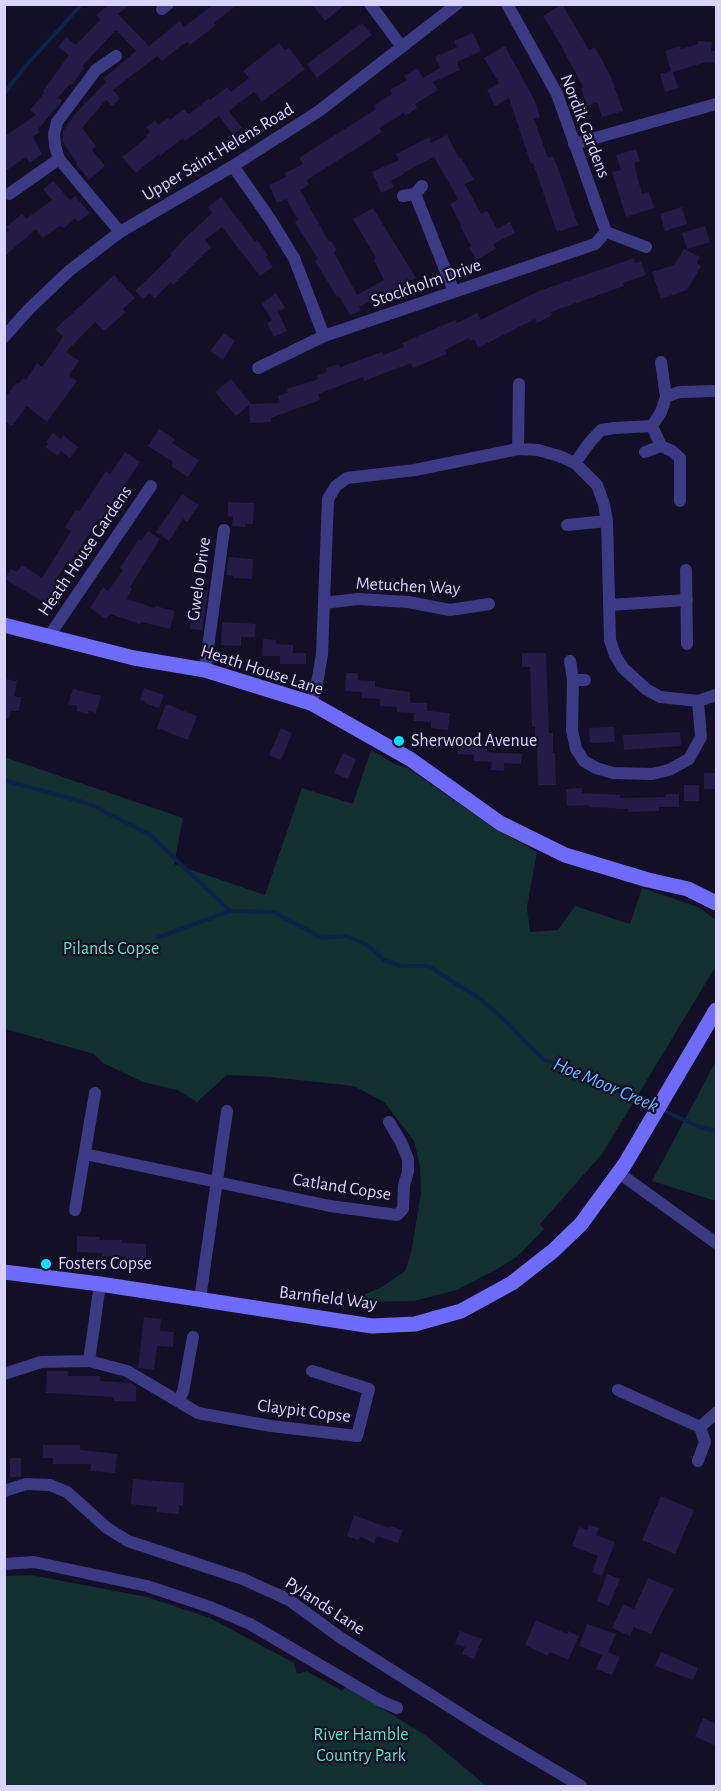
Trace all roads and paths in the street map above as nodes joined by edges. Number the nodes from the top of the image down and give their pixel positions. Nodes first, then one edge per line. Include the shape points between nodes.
1 (370, 4) edge
2 (457, 4) edge
3 (507, 4) edge
4 (402, 47) junction
5 (116, 56) dead end
6 (717, 104) edge
7 (574, 144) junction
8 (59, 159) junction
9 (233, 166) junction
10 (414, 192) dead end
11 (9, 194) dead end
12 (120, 232) junction
13 (606, 232) junction
14 (646, 247) dead end
15 (454, 292) junction
16 (324, 336) junction
17 (4, 337) edge
18 (661, 362) dead end
19 (258, 368) dead end
20 (519, 384) dead end
21 (717, 392) edge
22 (666, 397) junction
23 (652, 426) junction
24 (661, 446) junction
25 (518, 449) junction
26 (645, 452) dead end
27 (575, 463) junction
28 (151, 486) dead end
29 (680, 501) dead end
30 (607, 520) junction
31 (567, 525) dead end
32 (224, 530) dead end
33 (686, 570) dead end
34 (687, 600) junction
35 (324, 603) junction
36 (489, 604) dead end
37 (610, 605) junction
38 (4, 625) edge
39 (49, 636) junction
40 (687, 644) dead end
41 (570, 661) dead end
42 (205, 670) junction
43 (717, 695) edge
44 (698, 701) junction
45 (311, 703) junction
46 (717, 903) edge
47 (717, 1010) edge
48 (95, 1093) dead end
49 (227, 1111) dead end
50 (389, 1122) dead end
51 (84, 1154) junction
52 (622, 1168) junction
53 (218, 1182) junction
54 (75, 1210) dead end
55 (717, 1243) edge
56 (4, 1272) edge
57 (100, 1284) junction
58 (200, 1299) junction
59 (193, 1337) dead end
60 (89, 1361) junction
61 (312, 1371) dead end
62 (4, 1374) edge
63 (618, 1390) dead end
64 (178, 1401) junction
65 (717, 1413) edge
66 (700, 1426) junction
67 (698, 1461) dead end
68 (4, 1491) edge
69 (4, 1566) edge
70 (399, 1704) dead end
71 (581, 1786) edge

1 - 4 street
2 - 4 street, Upper Saint Helens Road
3 - 7 street, Nordik Gardens via 557,94
4 - 9 street, Upper Saint Helens Road via 319,111
5 - 8 street via 96,70 57,122 54,134
6 - 7 street
7 - 13 street, Nordik Gardens
8 - 11 street
8 - 12 street
9 - 12 street, Upper Saint Helens Road
9 - 16 street via 294,258
10 - 15 street
12 - 17 street, Upper Saint Helens Road via 69,271
13 - 14 street
13 - 15 street, Stockholm Drive via 595,244
15 - 16 street, Stockholm Drive
16 - 19 street, Stockholm Drive
18 - 22 street
20 - 25 street
21 - 22 street via 679,392
22 - 23 street
23 - 24 street
23 - 27 street via 601,430
24 - 26 street
24 - 29 street via 680,458
25 - 27 street via 538,450
25 - 35 street via 415,470 347,478 336,486 328,499
27 - 30 street via 597,485
28 - 39 street, Heath House Gardens
30 - 31 street
30 - 37 street
32 - 42 street, Gwelo Drive
33 - 34 street
34 - 37 street
34 - 40 street
35 - 36 street, Metuchen Way via 358,599 450,610
35 - 45 street via 322,654
37 - 44 street via 610,640 623,668 660,697
38 - 39 street, Heath House Lane
39 - 42 street, Heath House Lane via 134,658
41 - 44 street via 579,680 572,730 576,749 584,761 596,768 613,773 652,774 689,759 700,737
42 - 45 street, Heath House Lane
43 - 44 street
45 - 46 street, Heath House Lane via 410,759 509,828 565,855 688,889
47 - 52 street, Barnfield Way
48 - 51 street
49 - 53 street
50 - 53 street, Catland Copse via 408,1159 403,1209 397,1215 330,1206
51 - 53 street, Catland Copse
51 - 54 street
52 - 55 street
52 - 58 street, Barnfield Way via 580,1224 553,1251 512,1283 461,1311 415,1324 372,1326
53 - 58 street
56 - 57 street, Barnfield Way
57 - 58 street, Barnfield Way
57 - 60 street
59 - 64 street
60 - 62 street, Claypit Copse via 41,1362
60 - 64 street, Claypit Copse via 127,1371
61 - 64 street, Claypit Copse via 369,1389 357,1436 198,1413
63 - 66 street
65 - 66 street
66 - 67 street via 705,1442
68 - 71 street, Pylands Lane via 26,1484 50,1485 67,1492 107,1528 128,1541 290,1600 341,1638
69 - 70 street via 34,1562 147,1586 210,1607 250,1624 306,1661 381,1701 395,1699

